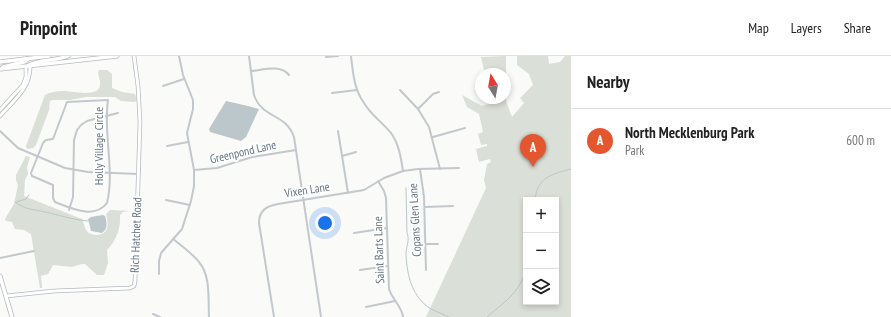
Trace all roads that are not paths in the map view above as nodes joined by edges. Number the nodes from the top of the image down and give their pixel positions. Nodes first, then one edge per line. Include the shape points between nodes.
1 (49, 56) edge
2 (68, 56) edge
3 (118, 56) edge
4 (134, 56) edge
5 (180, 56) edge
6 (249, 56) edge
7 (338, 56) edge
8 (351, 56) edge
9 (326, 57) dead end
10 (28, 59) junction
11 (0, 62) edge
12 (28, 66) junction
13 (0, 68) edge
14 (251, 71) junction
15 (289, 75) dead end
16 (184, 79) junction
17 (163, 86) dead end
18 (357, 90) junction
19 (400, 90) dead end
20 (439, 92) dead end
21 (332, 93) dead end
22 (418, 109) junction
23 (0, 112) edge
24 (118, 113) dead end
25 (0, 116) edge
26 (106, 116) junction
27 (464, 128) dead end
28 (0, 131) edge
29 (338, 131) dead end
30 (433, 137) junction
31 (188, 142) junction
32 (167, 146) dead end
33 (296, 150) junction
34 (356, 152) dead end
35 (37, 156) junction
36 (342, 156) junction
37 (458, 168) dead end
38 (420, 169) junction
39 (440, 169) junction
40 (74, 170) junction
41 (194, 170) junction
42 (404, 171) junction
43 (109, 173) junction
44 (138, 174) junction
45 (378, 181) junction
46 (348, 193) junction
47 (166, 200) dead end
48 (303, 200) junction
49 (190, 205) junction
50 (453, 206) dead end
51 (425, 207) junction
52 (69, 209) junction
53 (387, 228) junction
54 (354, 233) dead end
55 (173, 239) junction
56 (425, 244) junction
57 (438, 244) dead end
58 (34, 251) dead end
59 (0, 258) edge
60 (388, 266) junction
61 (360, 270) dead end
62 (426, 270) dead end
63 (159, 274) dead end
64 (0, 276) edge
65 (6, 296) junction
66 (395, 301) junction
67 (366, 307) dead end
68 (153, 314) dead end
69 (12, 317) edge
70 (160, 317) edge
71 (209, 317) edge
72 (274, 317) edge
73 (321, 317) edge
74 (403, 317) edge

1 - 10 main road
2 - 12 main road
3 - 12 main road
4 - 44 street, Rich Hatchet Road via 139,102
5 - 16 street
6 - 14 street
7 - 9 street
8 - 18 street
10 - 11 main road
10 - 13 main road
12 - 13 main road
12 - 23 street via 25,82
12 - 25 street via 30,77 27,84
14 - 15 street via 276,69
14 - 33 street via 254,95 258,104 265,112 288,126 294,137
16 - 17 street
16 - 31 street via 193,100 187,128
18 - 21 street
18 - 42 street via 368,109 395,139
19 - 22 street
20 - 22 street via 433,94
22 - 30 street
24 - 26 street
26 - 35 street, Holly Village Circle via 108,100 67,102 53,139 44,142
26 - 40 street via 87,121 78,129 74,140
26 - 43 street, Holly Village Circle
27 - 30 street
28 - 35 street via 18,148
29 - 36 street
30 - 39 street
31 - 32 street
31 - 41 street
33 - 41 street, Greenpond Lane via 252,157 216,168
33 - 48 street
34 - 36 street
35 - 40 street
35 - 52 street, Holly Village Circle via 31,175 53,185 54,201
36 - 46 street
37 - 39 street, Vixen Lane
38 - 39 street, Vixen Lane
38 - 42 street, Vixen Lane
38 - 51 street, Copans Glen Lane
40 - 43 street
40 - 52 street via 73,197
41 - 49 street
42 - 45 street, Vixen Lane
43 - 44 street
43 - 52 street, Holly Village Circle via 108,200 104,208 85,212
44 - 65 street, Rich Hatchet Road via 134,286
45 - 46 street, Vixen Lane via 364,190
45 - 53 street, Saint Barts Lane via 385,194
46 - 48 street, Vixen Lane
47 - 49 street
48 - 72 street, Vixen Lane via 268,206 259,217
48 - 73 street
49 - 55 street via 182,229
50 - 51 street
51 - 56 street, Copans Glen Lane
53 - 54 street
53 - 60 street, Saint Barts Lane
55 - 63 street via 161,253
55 - 71 street via 193,255 204,270
56 - 57 street
56 - 62 street, Copans Glen Lane
58 - 59 street
60 - 61 street
60 - 66 street, Saint Barts Lane via 389,289
64 - 65 main road
65 - 69 main road
66 - 67 street
66 - 74 street, Saint Barts Lane
68 - 70 street

